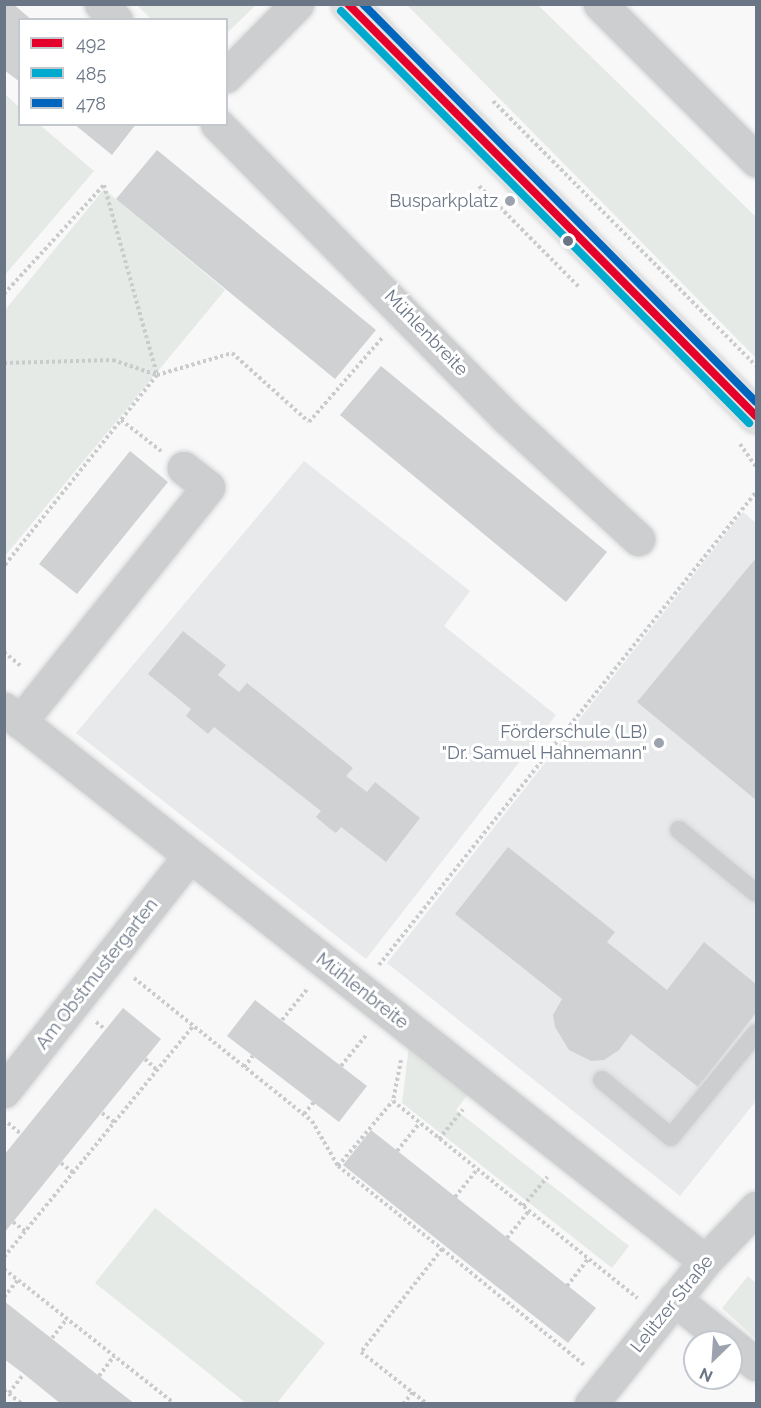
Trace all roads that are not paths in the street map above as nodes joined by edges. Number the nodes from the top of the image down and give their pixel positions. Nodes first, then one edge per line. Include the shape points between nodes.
1 (101, 4) edge
2 (297, 4) edge
3 (348, 4) edge
4 (600, 4) edge
5 (114, 18) edge
6 (228, 74) edge
7 (219, 126) edge
8 (756, 160) edge
9 (756, 416) edge
10 (184, 468) road end
11 (638, 539) dead end
12 (12, 715) edge
13 (679, 830) dead end
14 (189, 857) junction
15 (756, 893) edge
16 (756, 1033) edge
17 (602, 1080) dead end
18 (4, 1091) edge
19 (756, 1208) edge
20 (705, 1261) junction
21 (674, 1299) junction
22 (713, 1330) edge
23 (743, 1354) edge
24 (756, 1364) edge
25 (591, 1404) edge

1 - 5 street
2 - 6 street
3 - 9 main road
4 - 8 street
7 - 11 street, Mühlenbreite via 506,417
10 - 12 street, Mühlenbreite via 208,487
12 - 14 street, Mühlenbreite
13 - 15 lane
14 - 18 street, Am Obstmustergarten
14 - 20 street, Mühlenbreite
16 - 17 lane via 671,1137
19 - 20 street, Lelitzer Straße
20 - 21 street, Lelitzer Straße
21 - 22 street
21 - 25 street, Lelitzer Straße
23 - 24 street

